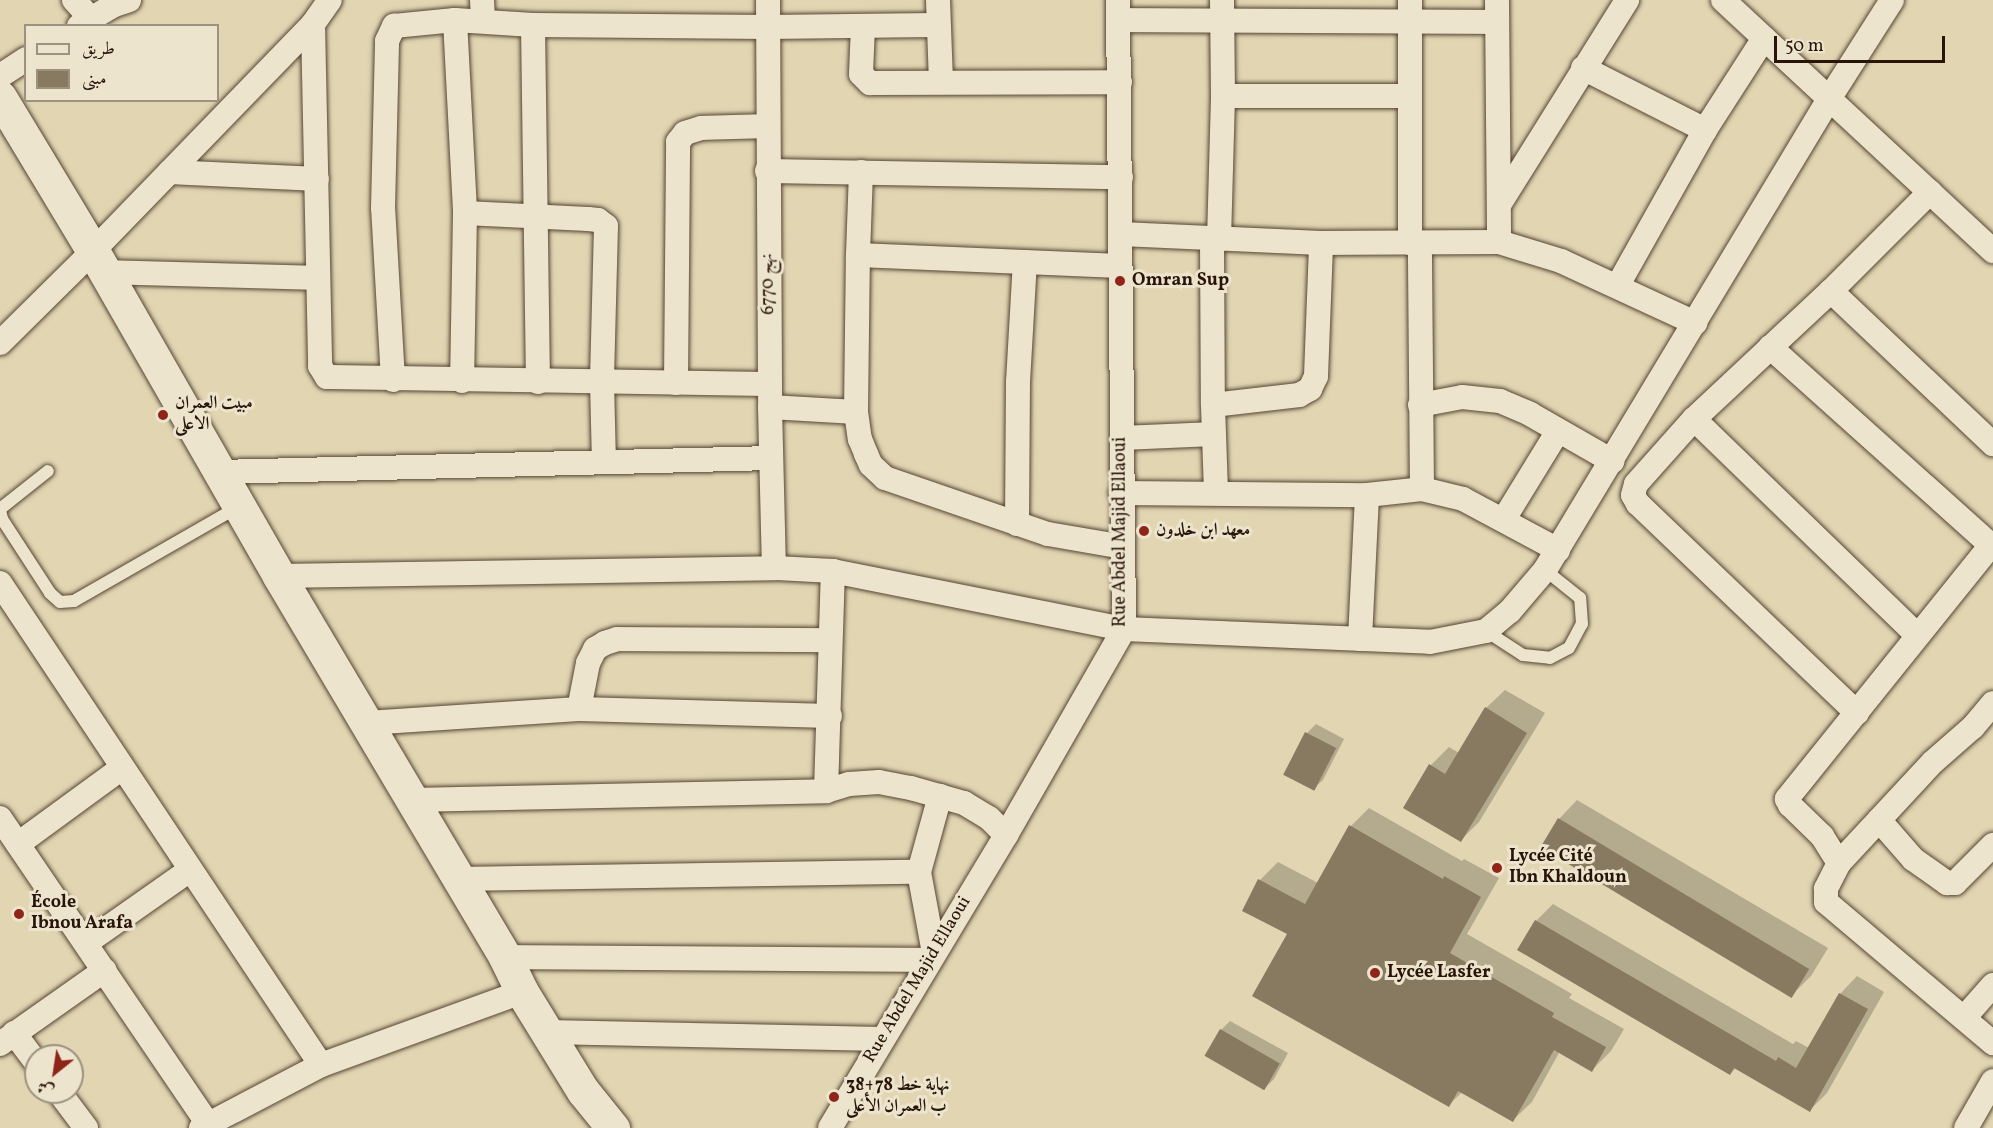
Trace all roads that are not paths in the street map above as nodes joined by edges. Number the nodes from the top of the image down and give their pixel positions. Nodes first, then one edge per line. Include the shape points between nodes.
1 (74, 0) edge
2 (129, 0) edge
3 (330, 0) edge
4 (768, 0) edge
5 (938, 0) edge
6 (1627, 0) edge
7 (1723, 0) edge
8 (1892, 0) edge
9 (1118, 10) edge
10 (1222, 10) edge
11 (482, 11) edge
12 (1410, 11) edge
13 (1497, 11) edge
14 (454, 20) junction
15 (85, 22) edge
16 (313, 24) junction
17 (533, 25) junction
18 (938, 25) junction
19 (862, 26) junction
20 (768, 27) junction
21 (1764, 38) junction
22 (24, 60) edge
23 (1583, 68) junction
24 (0, 75) edge
25 (941, 81) junction
26 (1120, 82) junction
27 (1223, 96) junction
28 (1410, 96) junction
29 (0, 97) edge
30 (1829, 99) junction
31 (767, 126) junction
32 (1705, 130) junction
33 (767, 171) junction
34 (170, 172) junction
35 (861, 172) junction
36 (1121, 177) junction
37 (317, 179) junction
38 (1930, 192) junction
39 (1499, 205) junction
40 (465, 213) junction
41 (533, 216) junction
42 (1121, 234) junction
43 (1215, 240) junction
44 (1499, 242) junction
45 (1321, 243) junction
46 (1415, 243) junction
47 (1993, 251) edge
48 (858, 255) junction
49 (99, 261) junction
50 (1025, 262) junction
51 (1120, 266) junction
52 (318, 278) junction
53 (1618, 285) junction
54 (1831, 291) junction
55 (1695, 323) junction
56 (0, 343) edge
57 (1770, 347) junction
58 (393, 380) junction
59 (462, 381) junction
60 (537, 382) junction
61 (602, 382) junction
62 (676, 383) junction
63 (770, 395) junction
64 (1213, 405) junction
65 (1419, 405) junction
66 (856, 411) junction
67 (1694, 418) junction
68 (1558, 431) junction
69 (1214, 434) junction
70 (1122, 438) junction
71 (1993, 444) edge
72 (771, 458) junction
73 (1612, 461) junction
74 (604, 462) junction
75 (48, 471) dead end
76 (219, 472) junction
77 (1422, 489) junction
78 (1216, 492) junction
79 (1121, 493) junction
80 (1366, 495) junction
81 (239, 507) junction
82 (0, 509) edge
83 (1504, 519) junction
84 (1017, 524) junction
85 (1992, 546) edge
86 (1123, 547) junction
87 (1551, 560) junction
88 (774, 568) junction
89 (832, 571) junction
90 (279, 576) junction
91 (1, 587) edge
92 (1124, 629) junction
93 (1486, 632) junction
94 (1917, 635) junction
95 (1360, 639) junction
96 (829, 640) junction
97 (1993, 704) edge
98 (579, 709) junction
99 (1857, 713) junction
100 (830, 716) junction
101 (367, 723) junction
102 (122, 768) junction
103 (826, 791) junction
104 (940, 796) junction
105 (412, 800) junction
106 (0, 818) edge
107 (1879, 820) junction
108 (1006, 835) junction
109 (18, 844) junction
110 (1993, 845) edge
111 (1839, 863) junction
112 (190, 870) junction
113 (919, 872) junction
114 (457, 879) junction
115 (86, 943) junction
116 (931, 956) junction
117 (505, 957) junction
118 (105, 970) junction
119 (1993, 985) edge
120 (522, 992) junction
121 (1964, 1018) junction
122 (547, 1032) junction
123 (7, 1038) edge
124 (882, 1040) junction
125 (1993, 1043) edge
126 (24, 1052) edge
127 (321, 1065) junction
128 (1993, 1081) edge
129 (68, 1104) edge
130 (204, 1126) edge
131 (86, 1128) edge
132 (614, 1128) edge
133 (830, 1128) edge
134 (1966, 1128) edge

1 - 15 street
2 - 15 street
3 - 16 street
4 - 20 street, نهج 6770
5 - 18 street
6 - 23 street
7 - 21 street
8 - 30 street
9 - 10 street
9 - 26 street, Rue Abdel Majid Ellaoui
10 - 12 street
10 - 27 street
11 - 14 street
11 - 17 street
12 - 13 street
12 - 28 street
13 - 39 street
14 - 40 street
14 - 58 street via 394,26 387,41 383,208
16 - 34 street
16 - 37 street
17 - 20 street
17 - 41 street
18 - 19 street
18 - 25 street
19 - 20 street
19 - 25 street via 864,80 876,84
20 - 31 street, نهج 6770
21 - 30 street
21 - 32 street
22 - 24 street
23 - 32 street
23 - 39 street
25 - 26 street
26 - 36 street, Rue Abdel Majid Ellaoui
27 - 28 street
27 - 43 street
28 - 46 street
29 - 49 street
30 - 38 street
30 - 55 street
31 - 33 street, نهج 6770
31 - 62 street via 701,128 685,133 678,142
32 - 53 street
33 - 35 street
33 - 63 street, نهج 6770
34 - 37 street
34 - 49 street
35 - 36 street
35 - 48 street
36 - 42 street, Rue Abdel Majid Ellaoui
37 - 52 street
38 - 47 street
38 - 54 street
39 - 44 street
40 - 41 street
40 - 59 street
41 - 60 street
41 - 61 street via 598,220 606,226
42 - 43 street
42 - 51 street, Rue Abdel Majid Ellaoui
43 - 45 street
43 - 64 street
44 - 46 street
44 - 53 street via 1561,261
45 - 46 street
45 - 64 street via 1316,376 1310,389 1299,395
46 - 65 street
48 - 50 street
48 - 66 street
49 - 52 street
49 - 56 street
49 - 76 street
50 - 51 street
50 - 84 street via 1018,382
51 - 70 street, Rue Abdel Majid Ellaoui
52 - 58 street via 322,373 333,379
53 - 55 street
54 - 57 street
54 - 71 street
55 - 73 street
57 - 67 street
57 - 85 street
58 - 59 street
59 - 60 street
60 - 61 street
61 - 62 street
61 - 74 street
62 - 63 street
63 - 66 street
63 - 72 street, نهج 6770
64 - 69 street
65 - 68 street via 1462,397 1500,401
65 - 77 street
66 - 84 street via 866,454 885,478
67 - 94 street
67 - 99 street via 1636,484 1634,495 1638,504
68 - 73 street
68 - 83 street
69 - 70 street
69 - 78 street
70 - 79 street, Rue Abdel Majid Ellaoui
72 - 74 street
72 - 88 street, نهج 6770
73 - 87 street
74 - 76 street
75 - 82 lane
76 - 81 street
77 - 80 street
77 - 83 street via 1463,499
78 - 79 street
78 - 80 street
79 - 86 street, Rue Abdel Majid Ellaoui
80 - 95 street
81 - 82 lane via 74,601 60,602 2,519
81 - 90 street
83 - 87 street
84 - 86 street via 1048,534
85 - 94 street
86 - 92 street, Rue Abdel Majid Ellaoui
87 - 93 street via 1510,611
87 - 93 lane via 1580,598 1582,624 1569,648 1550,658 1523,655
88 - 89 street
88 - 90 street
89 - 92 street
89 - 96 street
90 - 101 street
91 - 102 street
92 - 95 street
92 - 108 street, Rue Abdel Majid Ellaoui
93 - 95 street via 1430,642
94 - 99 street
96 - 98 street via 617,639 595,649 588,663
96 - 100 street
97 - 107 street
98 - 100 street
98 - 101 street
99 - 111 street via 1787,799 1822,836
100 - 103 street
101 - 105 street
102 - 109 street
102 - 112 street
103 - 104 street via 849,784 879,782
103 - 105 street
104 - 108 street via 964,803 989,818
104 - 113 street
105 - 114 street
106 - 109 street
107 - 110 street via 1913,859 1947,883 1955,883
107 - 111 street
108 - 116 street, Rue Abdel Majid Ellaoui
109 - 115 street
111 - 121 street via 1826,890 1826,902
112 - 115 street
112 - 127 street
113 - 114 street
113 - 116 street
114 - 117 street
115 - 118 street
116 - 117 street
116 - 124 street, Rue Abdel Majid Ellaoui
117 - 120 street
118 - 123 street
118 - 130 street
119 - 121 street
120 - 122 street
120 - 127 street
121 - 125 street
122 - 124 street
122 - 132 street via 583,1091
123 - 126 street
124 - 133 street, Rue Abdel Majid Ellaoui
127 - 130 street
128 - 134 street
129 - 131 street

